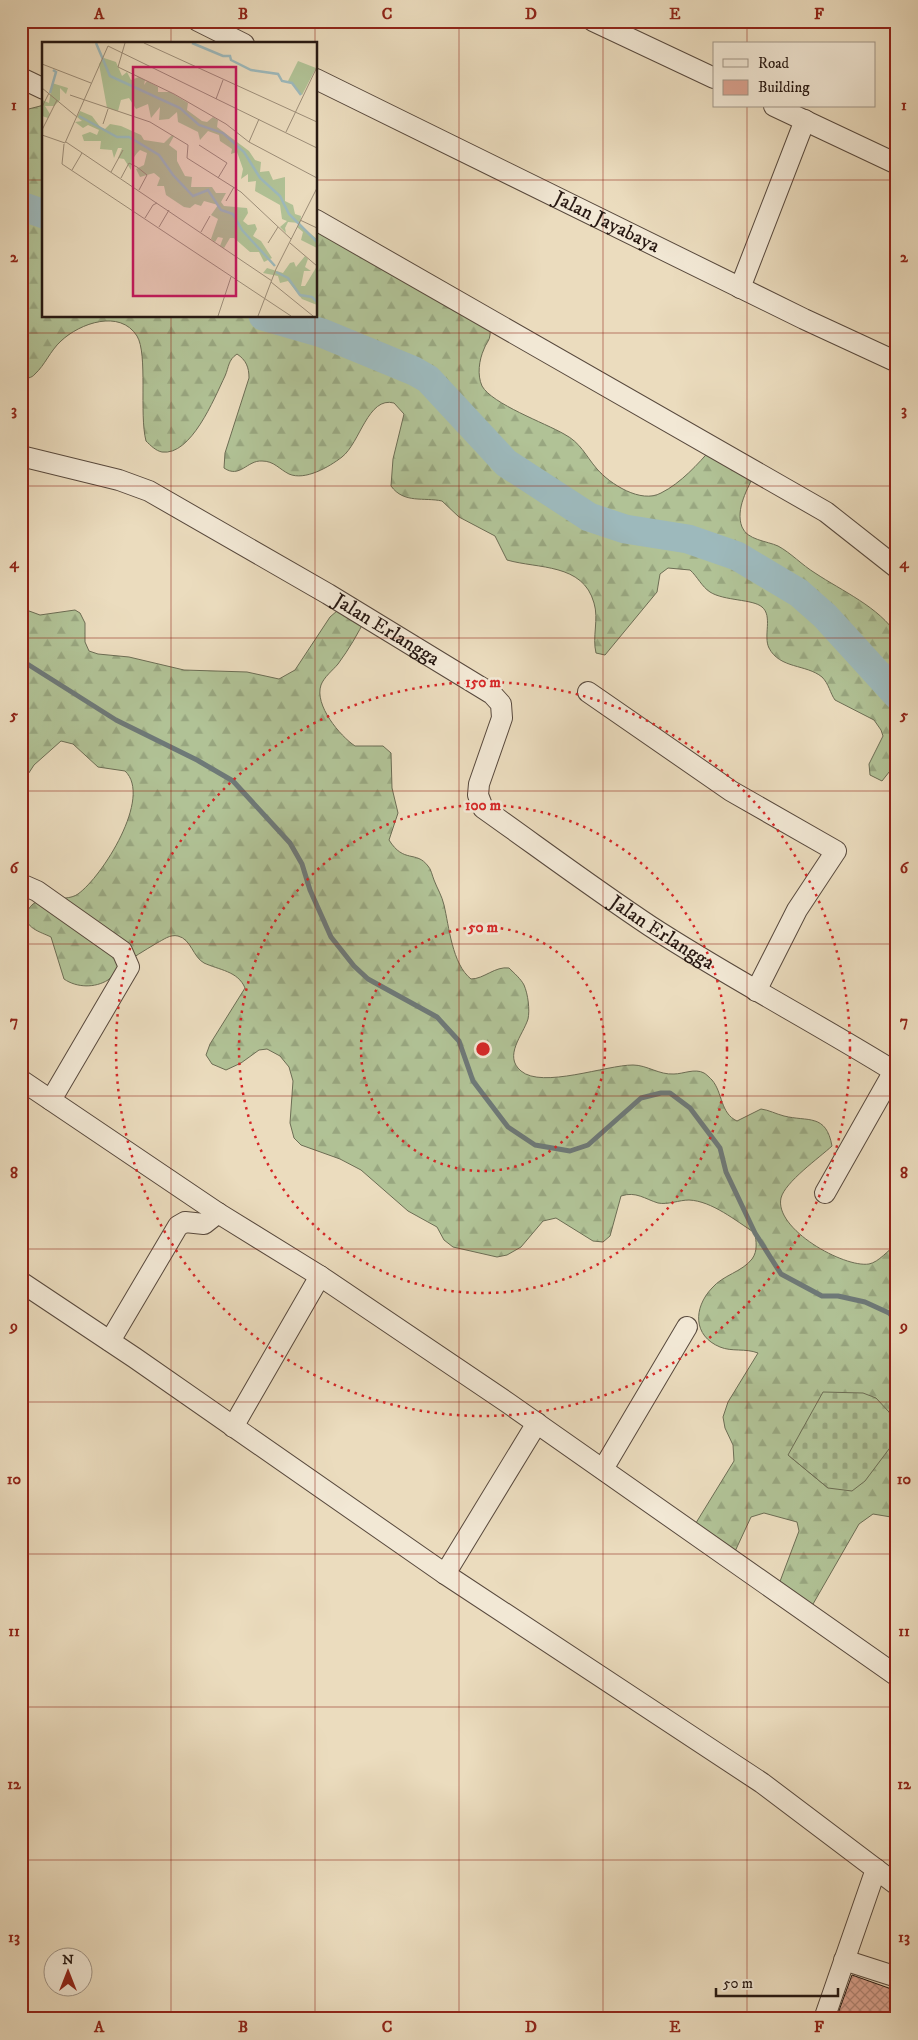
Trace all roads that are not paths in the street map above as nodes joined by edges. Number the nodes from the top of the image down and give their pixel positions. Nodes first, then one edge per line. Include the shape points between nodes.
1 (198, 21) edge
2 (593, 21) edge
3 (240, 42) edge
4 (21, 78) edge
5 (713, 78) edge
6 (318, 80) edge
7 (42, 88) edge
8 (778, 108) edge
9 (805, 120) junction
10 (897, 164) edge
11 (318, 221) edge
12 (740, 288) junction
13 (897, 362) edge
14 (21, 456) edge
15 (897, 568) edge
16 (588, 692) dead end
17 (21, 884) edge
18 (756, 991) junction
19 (895, 1072) edge
20 (21, 1080) edge
21 (51, 1100) junction
22 (825, 1192) dead end
23 (218, 1213) junction
24 (320, 1276) junction
25 (21, 1282) edge
26 (687, 1327) dead end
27 (110, 1341) junction
28 (536, 1423) junction
29 (233, 1427) junction
30 (604, 1469) junction
31 (445, 1574) junction
32 (897, 1676) edge
33 (876, 1868) junction
34 (897, 1885) edge
35 (844, 1960) junction
36 (897, 1976) edge
37 (824, 2019) edge

1 - 3 street
2 - 5 street
4 - 7 street
6 - 12 street, Jalan Jayabaya
8 - 9 street
9 - 10 street
9 - 12 street
11 - 15 street via 826,512
12 - 13 street, Jalan Jayabaya
14 - 18 street, Jalan Erlangga via 119,480 149,492 328,594 492,694 498,699 503,712 479,784 478,795 483,808 649,925
16 - 18 street via 731,791 836,851 801,902
17 - 21 street via 37,891 122,951 128,966
18 - 19 street, Jalan Erlangga via 811,1020
19 - 22 street
20 - 21 street
21 - 23 street
23 - 24 street
23 - 27 street via 204,1224 185,1222 178,1226
24 - 28 street
24 - 29 street
25 - 27 street
26 - 30 street
27 - 29 street
28 - 30 street
28 - 31 street
29 - 31 street
30 - 32 street
31 - 33 street via 762,1783
33 - 34 street
33 - 35 street
35 - 36 street
35 - 37 street

